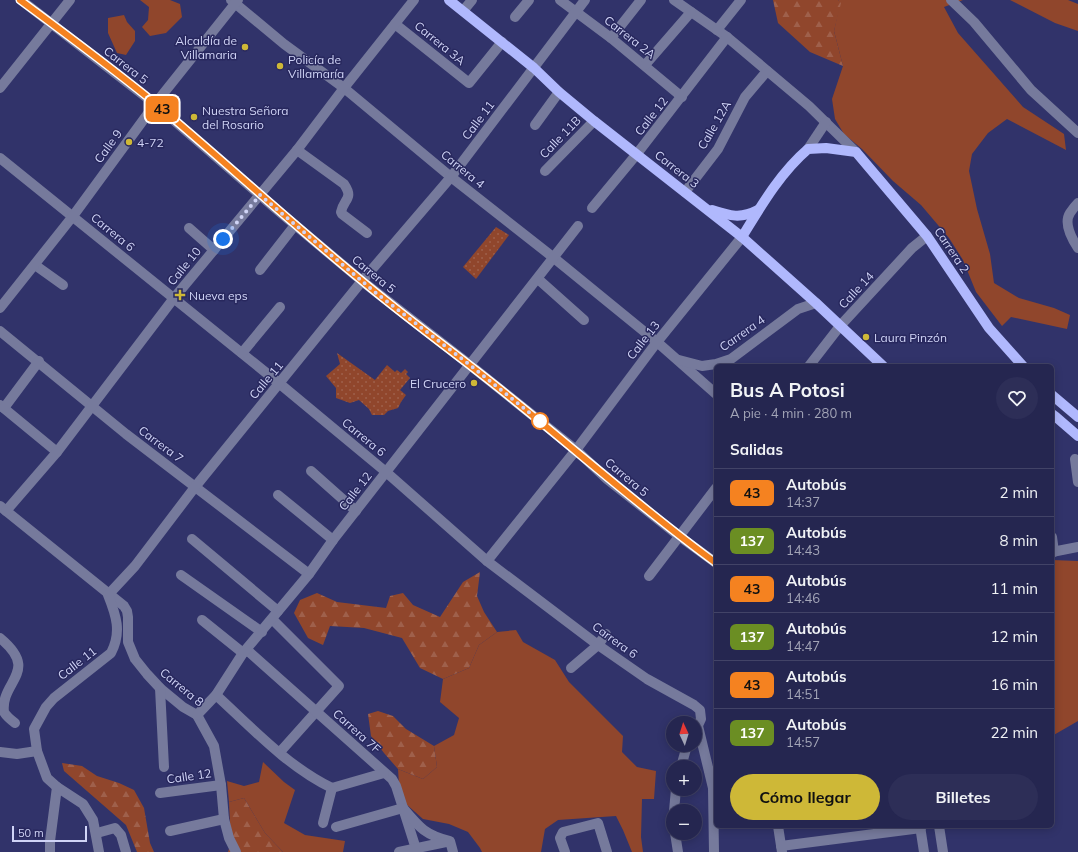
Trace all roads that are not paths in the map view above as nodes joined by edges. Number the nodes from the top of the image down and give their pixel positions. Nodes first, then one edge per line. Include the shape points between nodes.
1 (20, 0) edge
2 (70, 0) edge
3 (414, 0) edge
4 (449, 0) edge
5 (472, 0) edge
6 (529, 0) edge
7 (560, 0) edge
8 (585, 0) edge
9 (641, 0) edge
10 (674, 0) edge
11 (741, 0) edge
12 (951, 0) edge
13 (235, 1) edge
14 (689, 6) edge
15 (463, 11) junction
16 (576, 12) junction
17 (515, 17) dead end
18 (51, 23) junction
19 (395, 24) junction
20 (717, 30) junction
21 (611, 38) junction
22 (728, 38) junction
23 (502, 42) junction
24 (645, 65) junction
25 (534, 68) junction
26 (767, 72) junction
27 (0, 88) edge
28 (344, 88) junction
29 (559, 92) junction
30 (682, 97) junction
31 (156, 104) junction
32 (594, 121) junction
33 (826, 122) junction
34 (535, 125) dead end
35 (1078, 133) edge
36 (808, 149) junction
37 (297, 150) junction
38 (856, 152) junction
39 (636, 155) junction
40 (0, 158) edge
41 (545, 171) dead end
42 (452, 177) junction
43 (685, 192) junction
44 (260, 195) junction
45 (1078, 203) edge
46 (705, 207) junction
47 (592, 208) dead end
48 (758, 210) junction
49 (73, 216) junction
50 (295, 225) junction
51 (578, 226) dead end
52 (189, 228) dead end
53 (367, 233) dead end
54 (927, 236) junction
55 (742, 237) junction
56 (1078, 248) edge
57 (214, 250) junction
58 (554, 258) junction
59 (35, 265) junction
60 (260, 270) dead end
61 (538, 279) junction
62 (362, 281) junction
63 (63, 285) dead end
64 (174, 298) junction
65 (816, 303) junction
66 (280, 307) dead end
67 (0, 308) edge
68 (584, 320) dead end
69 (840, 326) junction
70 (0, 331) edge
71 (657, 342) junction
72 (242, 353) junction
73 (678, 360) junction
74 (39, 362) junction
75 (714, 364) edge
76 (716, 364) edge
77 (811, 364) edge
78 (881, 364) edge
79 (1021, 364) edge
80 (470, 365) junction
81 (280, 384) junction
82 (714, 392) edge
83 (1054, 396) edge
84 (2, 407) edge
85 (92, 407) junction
86 (1054, 416) edge
87 (1078, 417) edge
88 (1078, 436) edge
89 (576, 450) junction
90 (57, 452) junction
91 (1075, 459) dead end
92 (311, 471) dead end
93 (386, 472) junction
94 (1078, 482) edge
95 (195, 487) junction
96 (714, 491) edge
97 (278, 496) dead end
98 (3, 509) edge
99 (356, 510) junction
100 (679, 536) junction
101 (192, 539) dead end
102 (334, 540) junction
103 (1078, 547) edge
104 (1054, 552) edge
105 (487, 561) junction
106 (714, 562) edge
107 (309, 574) junction
108 (181, 575) dead end
109 (649, 576) dead end
110 (108, 595) junction
111 (275, 615) junction
112 (202, 620) dead end
113 (262, 632) junction
114 (606, 634) dead end
115 (0, 638) edge
116 (598, 645) junction
117 (245, 652) junction
118 (570, 668) dead end
119 (160, 688) junction
120 (216, 695) junction
121 (315, 711) junction
122 (197, 715) junction
123 (701, 716) edge
124 (15, 723) dead end
125 (702, 750) edge
126 (37, 751) junction
127 (0, 752) edge
128 (280, 752) junction
129 (164, 767) dead end
130 (384, 773) junction
131 (221, 785) junction
132 (57, 787) junction
133 (332, 788) junction
134 (160, 793) dead end
135 (403, 808) junction
136 (224, 819) junction
137 (323, 824) dead end
138 (336, 826) dead end
139 (778, 828) edge
140 (915, 828) edge
141 (921, 828) edge
142 (939, 828) edge
143 (170, 831) dead end
144 (96, 833) junction
145 (676, 840) edge
146 (450, 841) junction
147 (781, 849) edge
148 (416, 850) edge
149 (50, 852) edge
150 (99, 852) edge
151 (126, 852) edge
152 (236, 852) edge
153 (399, 852) edge
154 (453, 852) edge
155 (565, 852) edge
156 (607, 852) edge
157 (678, 852) edge
158 (714, 852) edge
159 (924, 852) edge
160 (943, 852) edge

1 - 18 street, Carrera 5
2 - 18 street
3 - 19 street, Calle 10
4 - 15 main road, Carrera 3
5 - 15 street
6 - 17 street
7 - 16 street, Carrera 2A
8 - 16 street, Calle 11
9 - 21 street
10 - 14 street, Carrera 2
11 - 20 street
12 - 35 street via 974,22 1031,90
13 - 28 street, Carrera 4 via 284,44
13 - 31 street, Calle 9
14 - 20 street, Carrera 2
14 - 24 street
15 - 23 main road, Carrera 3
16 - 21 street, Carrera 2A
16 - 25 street, Calle 11
18 - 27 street
18 - 31 street, Carrera 5
19 - 23 street, Carrera 3A via 468,83
19 - 28 street, Calle 10
20 - 22 street, Carrera 2
21 - 24 street, Carrera 2A
22 - 26 street, Carrera 2
22 - 30 street, Calle 12
23 - 25 main road, Carrera 3
24 - 30 street, Carrera 2A
25 - 29 main road, Carrera 3
25 - 42 street, Calle 11
26 - 33 street, Carrera 2
26 - 43 street, Calle 12A via 745,96 718,150
28 - 37 street, Calle 10
28 - 42 street, Carrera 4
29 - 32 main road, Carrera 3
29 - 34 street
30 - 39 street, Calle 12
31 - 44 street, Carrera 5
31 - 49 street, Calle 9
32 - 39 main road, Carrera 3
32 - 41 street, Calle 11B
33 - 36 street
33 - 38 street, Carrera 2
36 - 38 main road via 826,148
36 - 48 main road, Calle 13 via 788,169
37 - 44 street, Calle 10
37 - 53 street via 344,184 349,197 341,212
38 - 54 main road, Carrera 2
39 - 43 main road, Carrera 3
39 - 47 street, Calle 12
40 - 49 street, Carrera 6
42 - 58 street, Carrera 4
42 - 62 street, Calle 11
43 - 46 main road, Carrera 3
44 - 50 street, Carrera 5
44 - 57 street, Calle 10
45 - 56 street via 1069,215 1068,223 1069,232
46 - 48 main road via 738,216
46 - 55 main road, Carrera 3
48 - 55 main road, Calle 13
49 - 59 street, Calle 9
49 - 64 street, Carrera 6
50 - 60 street
50 - 62 street, Carrera 5
51 - 58 street, Calle 12
52 - 57 street
54 - 69 street, Calle 14 via 912,248
54 - 79 main road, Carrera 2 via 989,328
55 - 65 main road, Carrera 3
55 - 71 street, Calle 13
57 - 64 street, Calle 10
58 - 61 street, Calle 12
58 - 71 street, Carrera 4
59 - 63 street
59 - 67 street, Calle 9
61 - 68 street
61 - 80 street, Calle 12
62 - 80 street, Carrera 5
62 - 81 street, Calle 11
64 - 72 street, Carrera 6
64 - 85 street, Calle 10
65 - 69 main road, Carrera 3
65 - 76 street, Carrera 4 via 798,309 731,359
66 - 72 street
69 - 77 street, Calle 14
69 - 78 main road, Carrera 3
70 - 74 street, Carrera 7
71 - 73 street, Carrera 4
71 - 89 street, Calle 13
72 - 81 street, Carrera 6
73 - 75 street, Carrera 4 via 702,366
73 - 82 street, Carrera 4
74 - 84 street
74 - 85 street, Carrera 7
80 - 89 street, Carrera 5
80 - 93 street, Calle 12
81 - 93 street, Carrera 6
81 - 95 street, Calle 11
83 - 87 main road
84 - 90 street
85 - 90 street, Calle 10
85 - 95 street, Carrera 7
86 - 88 main road
89 - 100 street, Carrera 5 via 607,479
89 - 105 street, Calle 13
90 - 98 street, Calle 10
91 - 94 street
92 - 99 street
93 - 99 street, Calle 12
93 - 105 street, Carrera 6
95 - 107 street, Carrera 7
95 - 110 street, Calle 11 via 135,566
96 - 100 street
97 - 102 street
98 - 110 street, Carrera 8
99 - 102 street, Calle 12
100 - 106 street, Carrera 5
100 - 109 street
101 - 111 street
102 - 107 street, Calle 12
103 - 104 street
105 - 116 street, Carrera 6
107 - 111 street, Calle 12
108 - 113 street
110 - 119 street, Carrera 8 via 127,611 127,634 131,650 135,659
110 - 126 street, Calle 11 via 118,630 112,653 46,707 34,729
111 - 113 street, Calle 12
111 - 121 street via 339,686
112 - 117 street, Carrera 7F
113 - 117 street, Calle 12
114 - 116 street
115 - 124 street via 13,651 16,660 16,669 2,695 1,704 4,713
116 - 118 street
116 - 123 street, Carrera 6 via 647,679 694,705 700,710
117 - 120 street, Calle 12
117 - 121 street, Carrera 7F
119 - 122 street, Carrera 8
119 - 129 street
120 - 122 street, Calle 12
120 - 128 street
121 - 128 street
121 - 130 street, Carrera 7F
122 - 131 street, Carrera 8 via 214,746
125 - 158 street via 713,788
126 - 127 street via 16,754
126 - 132 street, Calle 11 via 47,778
128 - 133 street via 314,780
130 - 133 street
130 - 135 street, Carrera 7F via 396,786
131 - 134 street, Calle 12
131 - 136 street, Carrera 8
132 - 144 street, Calle 11 via 83,804 93,820
132 - 149 street
133 - 137 street
135 - 138 street
135 - 146 street via 425,831 435,838
135 - 148 street, Carrera 7F
136 - 143 street
136 - 152 street, Carrera 8
139 - 147 street
140 - 147 street
141 - 159 street
142 - 160 street
144 - 150 street, Calle 11
144 - 151 street via 115,828 121,835
145 - 157 street
146 - 148 street
146 - 154 street
148 - 153 street
155 - 156 street via 560,838 563,832 598,823

